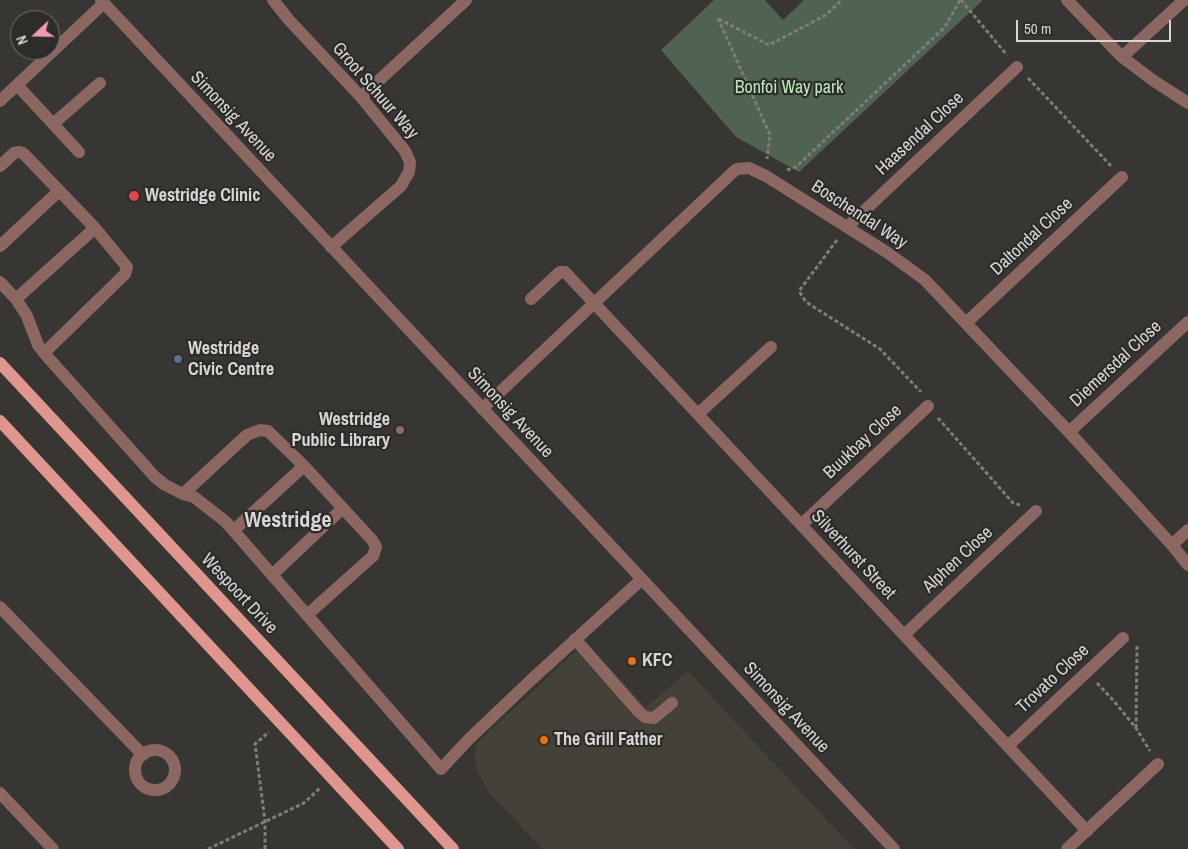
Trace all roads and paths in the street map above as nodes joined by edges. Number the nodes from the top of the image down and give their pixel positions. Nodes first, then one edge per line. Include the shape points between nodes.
1 (273, 0) edge
2 (466, 0) edge
3 (842, 0) edge
4 (960, 0) edge
5 (1067, 0) edge
6 (1184, 0) edge
7 (102, 2) edge
8 (1122, 57) junction
9 (1017, 67) junction
10 (100, 83) dead end
11 (17, 85) junction
12 (361, 97) junction
13 (0, 101) edge
14 (1188, 103) edge
15 (53, 124) junction
16 (79, 152) dead end
17 (0, 166) edge
18 (766, 176) junction
19 (1122, 178) joint
20 (59, 191) junction
21 (846, 227) junction
22 (95, 228) junction
23 (0, 246) edge
24 (331, 247) junction
25 (0, 282) edge
26 (16, 299) junction
27 (531, 299) dead end
28 (594, 303) junction
29 (967, 322) junction
30 (1188, 322) edge
31 (771, 347) dead end
32 (44, 353) junction
33 (0, 363) edge
34 (928, 406) junction
35 (482, 408) junction
36 (698, 414) junction
37 (0, 421) edge
38 (1069, 432) junction
39 (304, 466) junction
40 (183, 494) junction
41 (343, 508) junction
42 (1036, 511) joint
43 (801, 524) junction
44 (234, 530) junction
45 (1188, 530) edge
46 (1172, 545) junction
47 (1188, 566) edge
48 (272, 575) junction
49 (642, 579) junction
50 (0, 607) edge
51 (307, 615) junction
52 (904, 635) junction
53 (1123, 638) joint
54 (575, 639) junction
55 (1086, 672) junction
56 (672, 703) dead end
57 (280, 723) junction
58 (1136, 728) junction
59 (1008, 746) junction
60 (142, 755) dead end
61 (1158, 764) joint
62 (331, 778) junction
63 (0, 793) edge
64 (265, 821) junction
65 (1087, 831) junction
66 (53, 849) edge
67 (208, 849) edge
68 (265, 849) edge
69 (398, 849) edge
70 (453, 849) edge
71 (894, 849) edge
72 (1067, 849) edge

1 - 12 street, Groot Schuur Way
2 - 12 street
3 - 18 path via 826,15 769,45 718,18 770,135
4 - 9 path
4 - 18 path via 945,27 796,167
5 - 8 street
6 - 8 street
7 - 11 street
7 - 24 street, Simonsig Avenue
8 - 14 street
9 - 19 path
9 - 21 street, Haasendal Close
10 - 15 street
11 - 13 street
11 - 15 street
12 - 24 street, Groot Schuur Way via 405,151 410,162 409,172 400,186
15 - 16 street
17 - 20 street via 14,153 23,153
18 - 21 street, Boschendal Way
18 - 28 street, Boschendal Way via 749,168 737,169
19 - 29 street, Daltondal Close
20 - 22 street
20 - 23 street
21 - 29 street, Boschendal Way via 925,280
21 - 34 path via 799,291 806,302 880,349 924,396
22 - 26 street
22 - 32 street via 127,266 125,274
24 - 35 street, Simonsig Avenue
25 - 26 street
26 - 32 street
27 - 28 street, Silverhurst Street via 564,271
28 - 35 street, Boschendal Way
28 - 36 street, Silverhurst Street
29 - 38 street, Boschendal Way
30 - 38 street, Diemersdal Close
31 - 36 street
32 - 40 street via 155,477
33 - 70 main road, Wespoort Drive
34 - 42 path via 1013,503
34 - 43 street, Buukbay Close
35 - 49 street, Simonsig Avenue
36 - 43 street, Silverhurst Street
37 - 57 main road
38 - 46 street, Boschendal Way
39 - 40 street via 268,431 260,430 247,435
39 - 41 street
39 - 44 street
40 - 44 street via 194,497 214,511
41 - 48 street
41 - 51 street via 373,541 376,552
42 - 52 street, Alphen Close
43 - 52 street, Silverhurst Street
44 - 48 street
45 - 46 street
46 - 47 street, Boschendal Way
48 - 51 street
49 - 54 street
49 - 71 street, Simonsig Avenue
50 - 60 street
51 - 54 street via 441,769
52 - 59 street, Silverhurst Street
53 - 55 street, Trovato Close
53 - 58 path via 1137,646
54 - 56 street via 646,718 654,718
55 - 58 path
55 - 59 street, Trovato Close
57 - 62 main road
57 - 64 path via 255,744
58 - 61 path
59 - 65 street, Silverhurst Street
61 - 65 street
62 - 64 path via 304,803
62 - 69 main road
63 - 66 street
64 - 67 path
64 - 68 path
65 - 72 street

